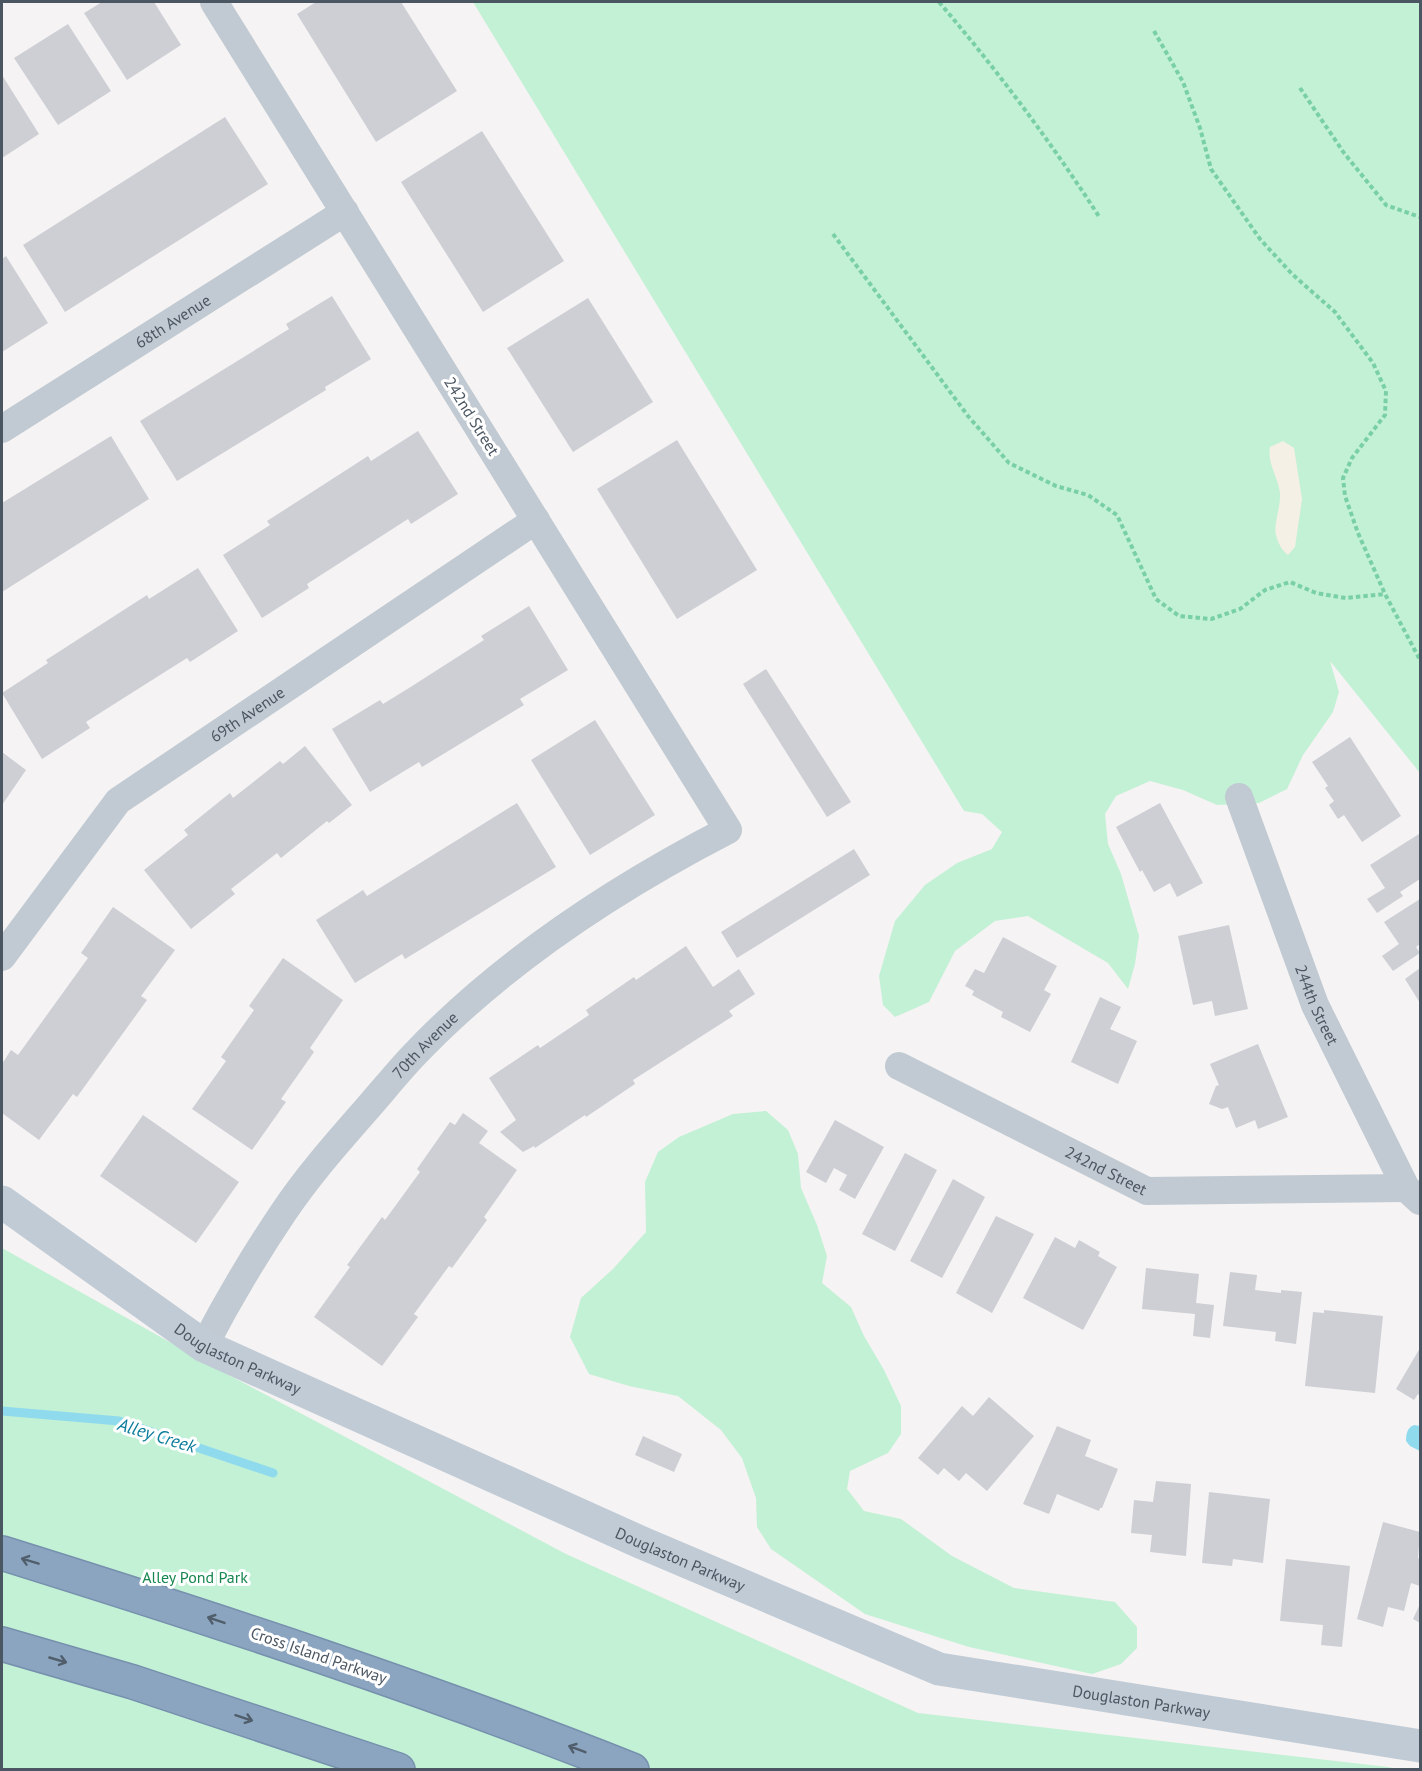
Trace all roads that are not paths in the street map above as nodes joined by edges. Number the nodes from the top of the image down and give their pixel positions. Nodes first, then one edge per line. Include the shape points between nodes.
1 (214, 2) edge
2 (345, 212) junction
3 (2, 429) edge
4 (536, 520) junction
5 (1239, 797) dead end
6 (728, 830) joint
7 (2, 957) edge
8 (899, 1066) dead end
9 (1413, 1195) edge
10 (2, 1202) edge
11 (204, 1346) junction
12 (2, 1552) edge
13 (2, 1644) edge
14 (1420, 1746) edge
15 (398, 1770) edge
16 (632, 1770) edge

1 - 2 street, 242nd Street
2 - 3 street, 68th Avenue
2 - 4 street, 242nd Street
4 - 6 street, 242nd Street
4 - 7 street, 69th Avenue via 118,801
5 - 9 street, 244th Street via 1315,1005
6 - 11 street, 70th Avenue via 601,903 535,949 414,1056 324,1158 283,1212
8 - 9 street, 242nd Street via 1146,1191
10 - 11 main road, Douglaston Parkway
11 - 14 main road, Douglaston Parkway via 640,1542 939,1669
16 -> 12 highway, Cross Island Parkway via 405,1684
13 -> 15 highway via 144,1685

